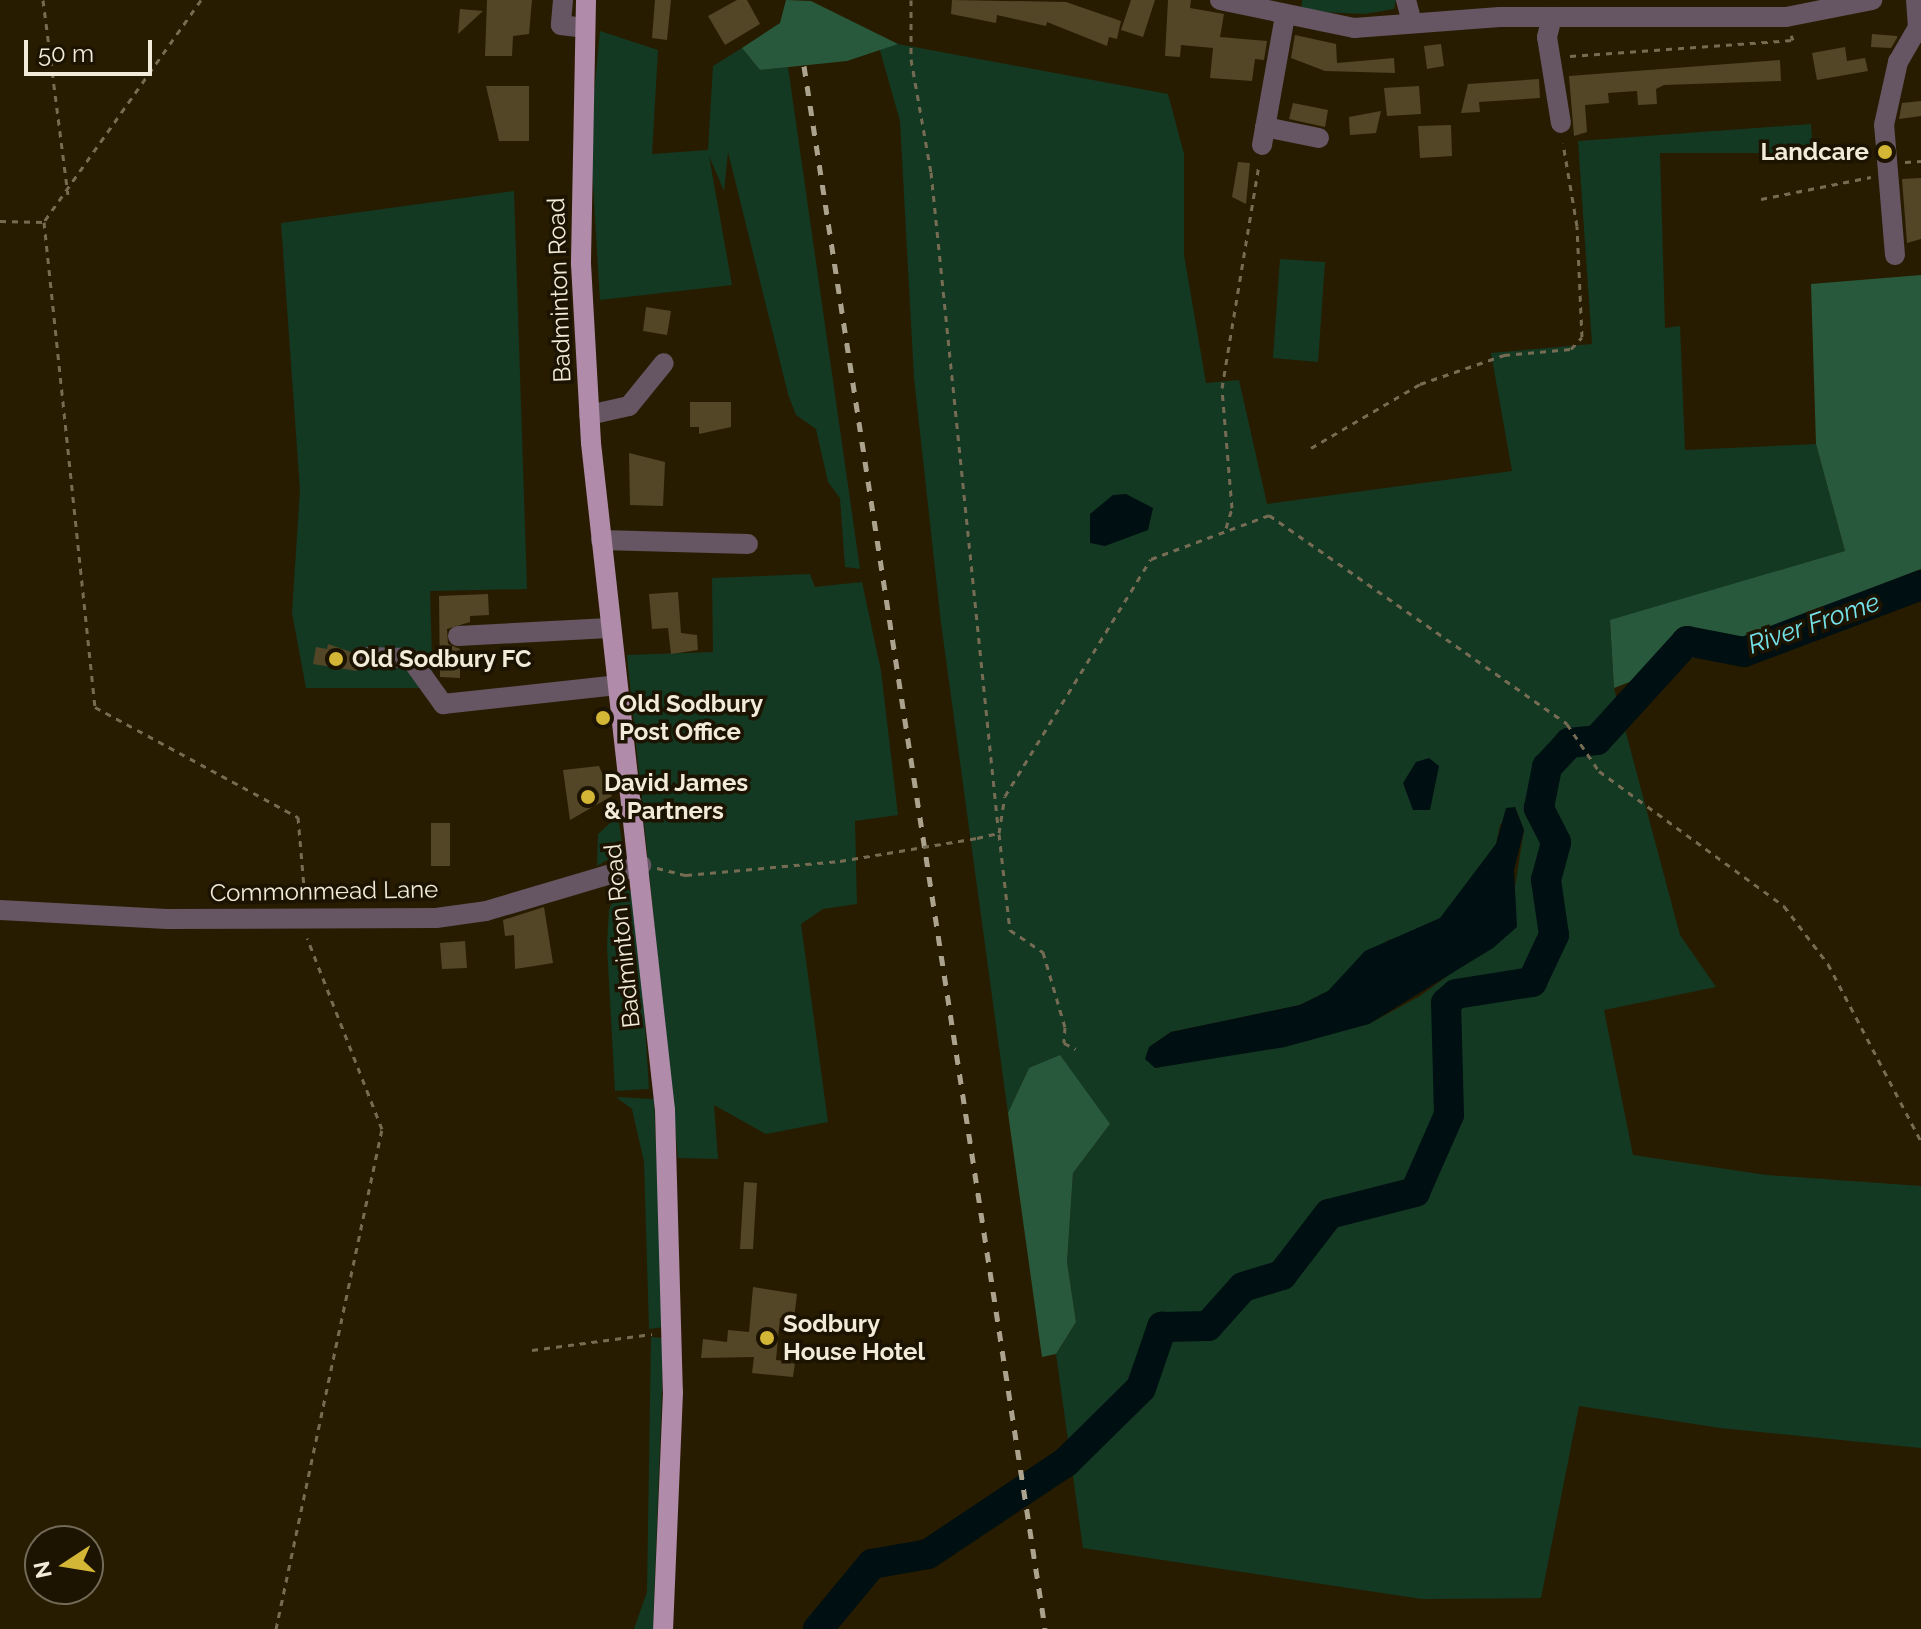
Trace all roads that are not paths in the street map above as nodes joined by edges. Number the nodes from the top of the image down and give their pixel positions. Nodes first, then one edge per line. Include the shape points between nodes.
1 (563, 0) edge
2 (586, 0) edge
3 (1220, 0) edge
4 (1406, 0) edge
5 (1872, 0) edge
6 (1916, 0) edge
7 (1285, 16) junction
8 (1552, 17) junction
9 (1412, 22) junction
10 (584, 28) junction
11 (1561, 123) road end
12 (1319, 138) dead end
13 (1895, 255) dead end
14 (664, 363) dead end
15 (589, 415) junction
16 (601, 540) junction
17 (748, 544) dead end
18 (609, 628) junction
19 (458, 636) dead end
20 (366, 657) dead end
21 (617, 685) junction
22 (641, 865) junction
23 (0, 910) edge
24 (663, 1629) edge

1 - 10 street via 561,25
2 - 10 main road, Badminton Road
3 - 7 street
4 - 9 street
5 - 8 street via 1786,17
6 - 13 street via 1918,28 1898,62 1884,125
7 - 9 street via 1354,28
7 - 12 street via 1264,136
8 - 9 street
8 - 11 street via 1547,37
10 - 15 main road, Badminton Road via 581,264
14 - 15 street via 629,406
15 - 16 main road, Badminton Road
16 - 17 street
16 - 18 main road, Badminton Road
18 - 19 street
18 - 21 main road, Badminton Road
20 - 21 street via 410,658 443,704
21 - 22 main road, Badminton Road
22 - 23 street, Commonmead Lane via 486,911 307,920
22 - 24 main road, Badminton Road via 665,1110 671,1333

